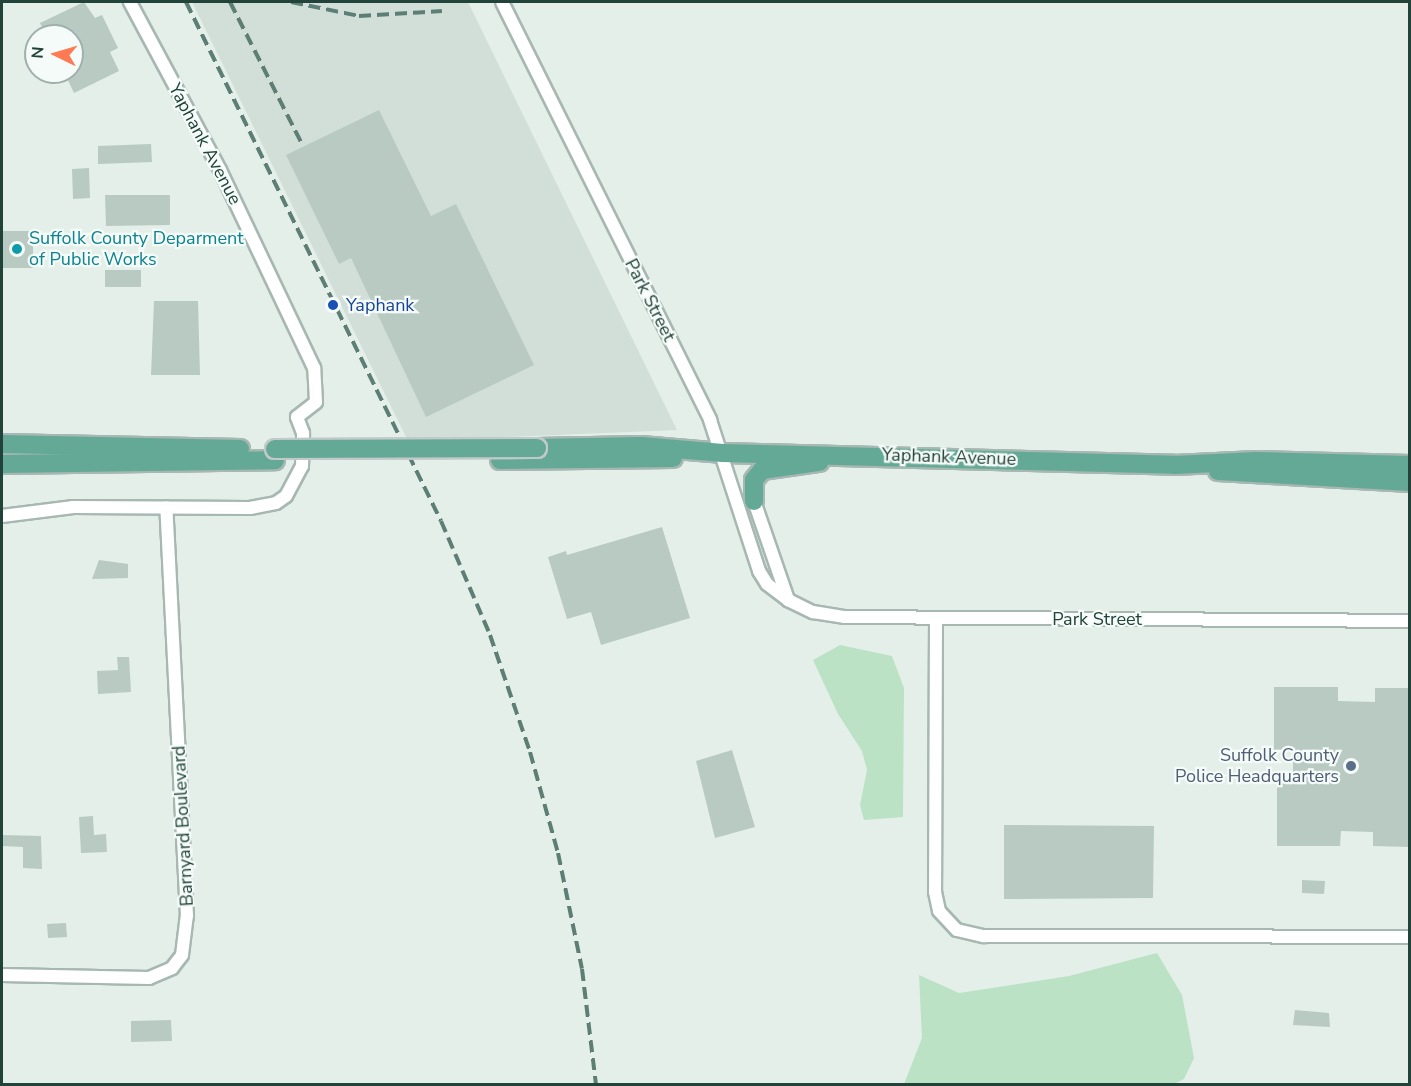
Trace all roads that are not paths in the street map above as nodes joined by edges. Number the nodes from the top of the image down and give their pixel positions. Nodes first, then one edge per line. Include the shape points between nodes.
1 (129, 2) edge
2 (502, 2) edge
3 (2, 444) edge
4 (723, 453) junction
5 (855, 454) junction
6 (275, 455) junction
7 (2, 464) edge
8 (1175, 465) junction
9 (1410, 465) edge
10 (1410, 482) edge
11 (754, 501) joint
12 (166, 508) junction
13 (2, 516) edge
14 (788, 600) junction
15 (936, 618) junction
16 (1410, 621) edge
17 (1410, 938) edge
18 (2, 975) edge

1 - 12 street, Yaphank Avenue via 258,247 314,368 318,389 312,409 297,417 303,433 302,466 286,496 276,503 250,508
2 - 4 street, Park Street
3 - 6 main road, Yaphank Avenue
4 - 5 main road, Yaphank Avenue
4 - 6 main road, Yaphank Avenue via 640,446 537,454
4 - 14 street, Park Street via 759,571 767,584
5 - 8 main road, Yaphank Avenue
5 - 11 main road via 762,470 754,480
6 - 7 main road, Yaphank Avenue
8 - 9 main road, Yaphank Avenue via 1256,460
8 - 10 main road, Yaphank Avenue via 1256,476
11 - 14 street
12 - 13 street, Yaphank Avenue via 49,508
12 - 18 street, Barnyard Boulevard via 187,916 182,955 172,968 149,978
14 - 15 street, Park Street via 834,616
15 - 16 street, Park Street
15 - 17 street via 935,892 939,911 957,930 984,936

